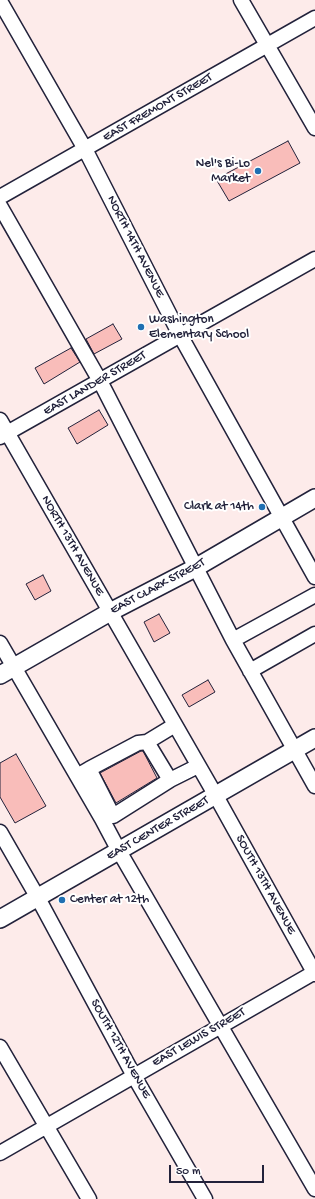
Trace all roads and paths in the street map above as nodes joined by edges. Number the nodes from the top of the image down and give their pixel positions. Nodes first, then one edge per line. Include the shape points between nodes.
1 (241, 0) edge
2 (0, 1) edge
3 (315, 18) edge
4 (267, 45) junction
5 (315, 128) edge
6 (85, 149) junction
7 (0, 197) edge
8 (0, 206) edge
9 (315, 259) edge
10 (180, 335) junction
11 (100, 381) junction
12 (0, 420) edge
13 (4, 435) edge
14 (315, 498) edge
15 (282, 517) junction
16 (195, 568) junction
17 (315, 577) edge
18 (315, 595) edge
19 (110, 612) junction
20 (315, 634) edge
21 (233, 640) junction
22 (0, 643) edge
23 (7, 671) edge
24 (250, 671) junction
25 (175, 725) junction
26 (315, 738) edge
27 (147, 742) junction
28 (295, 750) junction
29 (198, 766) junction
30 (83, 773) junction
31 (170, 780) junction
32 (315, 786) edge
33 (216, 796) junction
34 (0, 832) edge
35 (119, 851) junction
36 (38, 898) junction
37 (0, 919) edge
38 (315, 973) edge
39 (221, 1026) junction
40 (0, 1047) edge
41 (134, 1076) junction
42 (47, 1126) junction
43 (0, 1153) edge
44 (315, 1189) edge
45 (89, 1199) edge
46 (205, 1199) edge

1 - 4 street
2 - 6 street, NORTH 14TH AVENUE
3 - 4 street, EAST FREMONT STREET
4 - 5 street
4 - 6 street, EAST FREMONT STREET
6 - 7 street, EAST FREMONT STREET
6 - 10 street, NORTH 14TH AVENUE
8 - 11 street
9 - 10 street, EAST LANDER STREET
10 - 11 street, EAST LANDER STREET
10 - 15 street, NORTH 14TH AVENUE
11 - 13 street, EAST LANDER STREET
11 - 16 street
12 - 13 street, NORTH 13TH AVENUE
13 - 19 street, NORTH 13TH AVENUE
14 - 15 main road, EAST CLARK STREET
15 - 16 main road, EAST CLARK STREET
15 - 17 street, NORTH 14TH AVENUE
16 - 19 main road, EAST CLARK STREET
16 - 21 street
18 - 21 street
19 - 23 main road, EAST CLARK STREET
19 - 25 street, NORTH 13TH AVENUE
20 - 24 street
21 - 24 street
22 - 23 street
23 - 30 street
24 - 28 street
25 - 27 street
25 - 29 street, NORTH 13TH AVENUE
26 - 28 main road, EAST CENTER STREET
27 - 30 street via 138,743
27 - 31 street
28 - 32 street
28 - 33 main road, EAST CENTER STREET
29 - 31 street
29 - 33 street, NORTH 13TH AVENUE
30 - 31 street via 113,816
30 - 35 street
33 - 35 main road, EAST CENTER STREET
33 - 38 street, SOUTH 13TH AVENUE
34 - 36 street, SOUTH 12TH AVENUE
35 - 36 main road, EAST CENTER STREET
35 - 39 street
36 - 37 main road, EAST CENTER STREET
36 - 41 street, SOUTH 12TH AVENUE
38 - 39 street, EAST LEWIS STREET
39 - 41 street, EAST LEWIS STREET
39 - 44 street
40 - 42 street
41 - 42 street, EAST LEWIS STREET
41 - 46 street, SOUTH 12TH AVENUE
42 - 43 street, EAST LEWIS STREET
42 - 45 street

